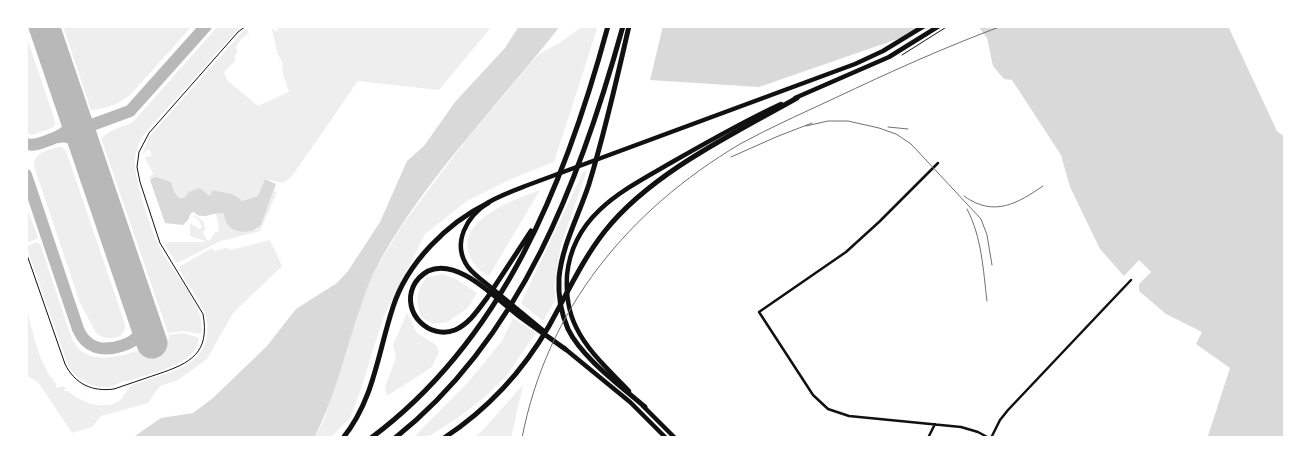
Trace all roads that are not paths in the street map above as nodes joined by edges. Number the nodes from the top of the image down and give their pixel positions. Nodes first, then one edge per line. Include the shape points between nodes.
1 (246, 26) edge
2 (608, 26) edge
3 (622, 26) edge
4 (629, 26) edge
5 (924, 26) edge
6 (939, 26) edge
7 (797, 98) junction
8 (938, 163) dead end
9 (488, 203) junction
10 (543, 214) junction
11 (26, 252) edge
12 (475, 278) junction
13 (1131, 280) dead end
14 (565, 349) joint
15 (645, 407) junction
16 (935, 424) junction
17 (343, 438) edge
18 (371, 438) edge
19 (395, 438) edge
20 (444, 438) edge
21 (666, 438) edge
22 (675, 438) edge
23 (928, 438) edge
24 (990, 438) edge

1 - 11 lane via 149,133 139,152 140,182 160,243 203,314 204,337 193,358 180,367 114,389 103,391 84,386 64,364
2 - 10 highway via 578,127
3 - 19 highway via 602,101 580,164 529,274 503,318 468,366
4 - 15 highway via 613,97 559,278 561,308 576,342
5 - 9 main road via 900,42 836,72 528,185
6 - 7 main road via 906,50
7 - 15 main road via 700,145 632,186 594,215 580,234 570,256 567,278 567,298 573,321 594,354
7 - 20 highway via 704,151 627,206 594,247 540,341 519,370 484,407
8 - 16 street via 846,252 759,312 814,395 828,409 849,416
9 - 12 main road via 476,212 462,238 463,257
9 - 17 highway via 446,232 407,277 394,305 366,400
10 - 12 highway via 481,305 462,325 438,332 425,327 415,317 410,296 414,283 424,274 449,268
10 - 18 highway via 512,276 470,340 419,398
12 - 14 highway via 519,316
13 - 24 street via 1008,410
14 - 21 main road via 630,402
15 - 22 main road
16 - 23 street
16 - 24 street via 971,429

